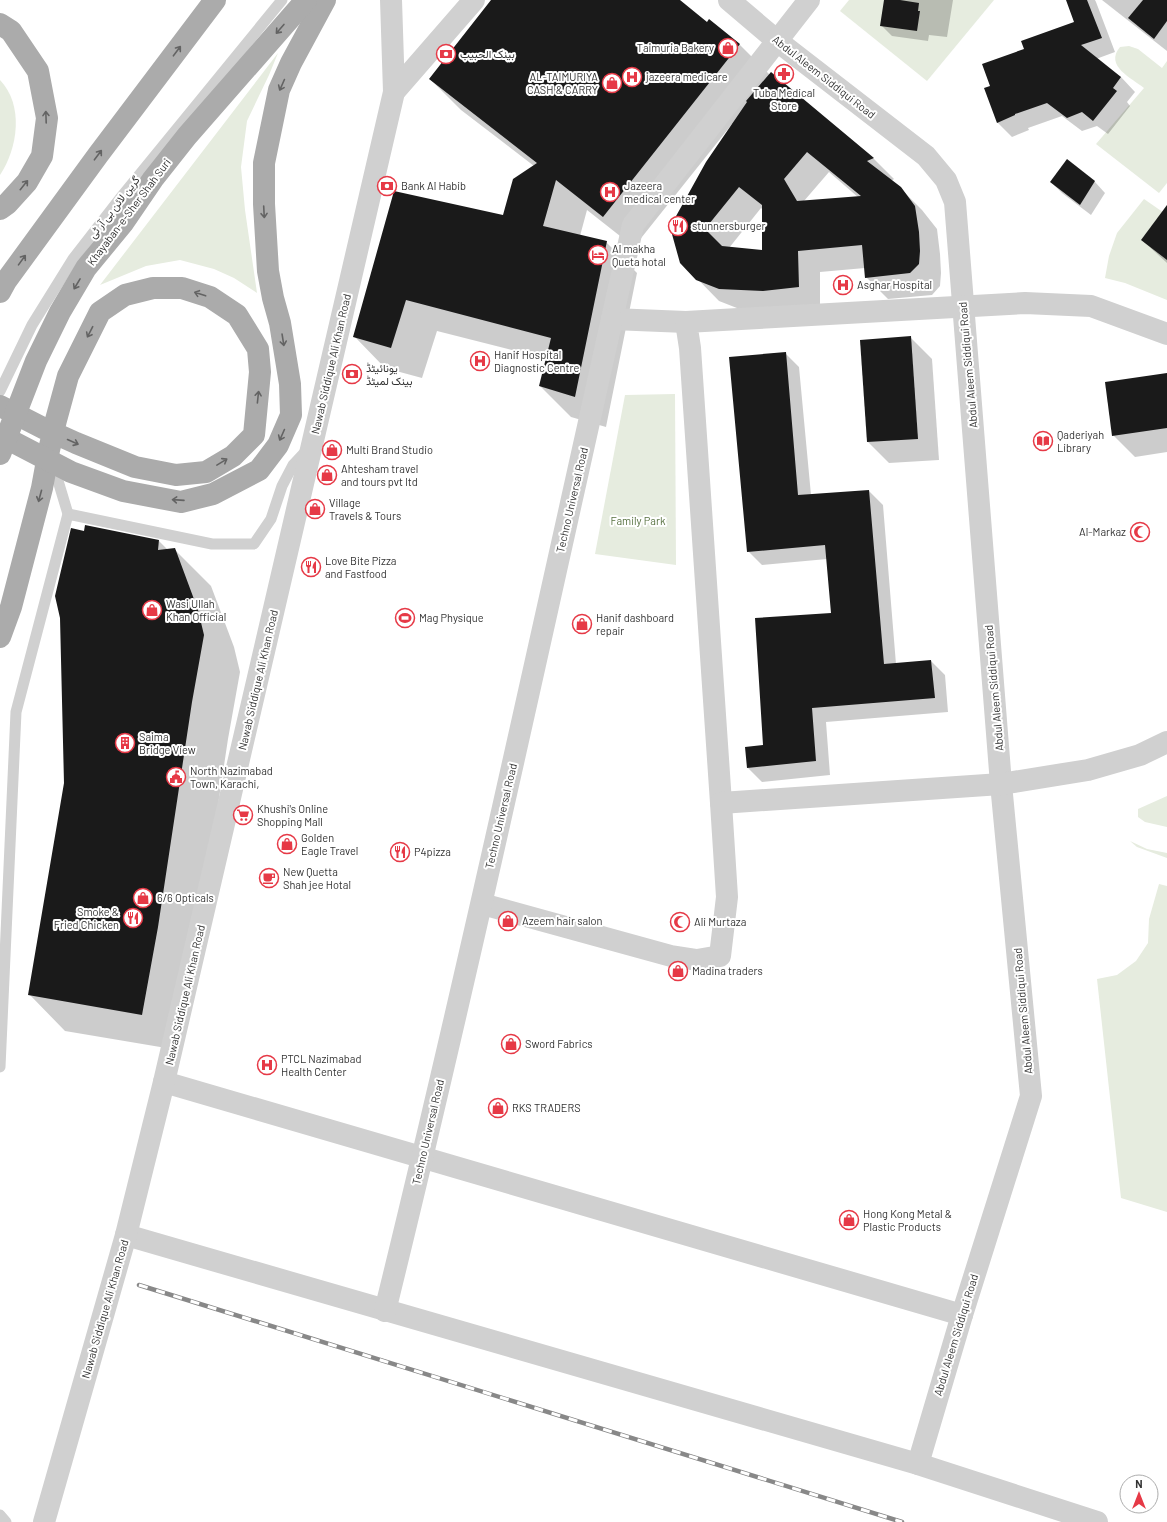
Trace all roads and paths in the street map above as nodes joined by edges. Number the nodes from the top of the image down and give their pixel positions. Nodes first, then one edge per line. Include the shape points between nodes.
1 (215, 0) edge
2 (282, 0) edge
3 (306, 0) edge
4 (325, 0) edge
5 (391, 0) edge
6 (474, 0) edge
7 (729, 0) edge
8 (809, 0) edge
9 (0, 24) edge
10 (776, 40) junction
11 (394, 92) junction
12 (2, 210) edge
13 (0, 292) edge
14 (963, 306) junction
15 (612, 320) junction
16 (686, 322) junction
17 (1167, 334) edge
18 (0, 391) edge
19 (0, 406) edge
20 (0, 435) edge
21 (312, 446) junction
22 (49, 450) junction
23 (0, 454) edge
24 (68, 514) junction
25 (0, 637) edge
26 (1167, 742) edge
27 (1001, 784) junction
28 (721, 803) junction
29 (482, 904) junction
30 (0, 1068) edge
31 (164, 1082) junction
32 (422, 1158) junction
33 (126, 1235) junction
34 (385, 1311) junction
35 (962, 1315) junction
36 (918, 1464) junction
37 (0, 1515) edge
38 (6, 1522) edge
39 (44, 1522) edge
40 (1097, 1522) edge

13 -> 1 main road via 98,155
2 - 18 lane, گرین لائن بی آر ٹی via 73,259 32,325
3 -> 23 main road, Khayaban-e-Sher Shah Suri via 186,136 123,223 86,268 60,312 36,361
4 -> 20 main road via 279,90 264,163 268,271 290,384 291,415 278,445 259,470 214,494 181,502 123,491 71,472
5 - 11 street
6 - 11 street, Nawab Siddique Ali Khan Road
7 - 10 street, Abdul Aleem Siddiqui Road
8 - 10 street, Techno Universal Road
12 -> 9 main road via 27,182 42,156 47,118 38,71 11,31
10 - 14 street, Abdul Aleem Siddiqui Road via 926,156 946,180 955,202
10 - 15 street, Techno Universal Road via 633,226
11 - 21 street, Nawab Siddique Ali Khan Road
14 - 16 street
14 - 17 street via 1024,303 1091,306
14 - 27 street, Abdul Aleem Siddiqui Road
15 - 16 street
15 - 29 street, Techno Universal Road
16 - 28 street via 691,356
19 -> 22 main road via 43,428 69,440 135,467 176,475 206,472 233,456 254,435 260,372 258,349 237,315 210,297 182,288 153,288 125,294 100,312 68,376
21 - 24 lane via 293,464 282,486 271,519 254,544 212,544
21 - 31 street, Nawab Siddique Ali Khan Road
22 - 24 lane
22 -> 25 main road via 42,488
24 - 30 lane via 16,712
26 - 27 street via 1140,755 1088,770
27 - 28 street
27 - 35 street, Abdul Aleem Siddiqui Road via 1031,1096
28 - 29 street via 728,897 720,956 697,960 671,956
29 - 32 street, Techno Universal Road
31 - 32 street
31 - 33 street, Nawab Siddique Ali Khan Road
32 - 34 street, Techno Universal Road
32 - 35 street
33 - 34 street
33 - 39 street, Nawab Siddique Ali Khan Road
34 - 36 street
35 - 36 street, Abdul Aleem Siddiqui Road
36 - 40 street
37 - 38 lane

